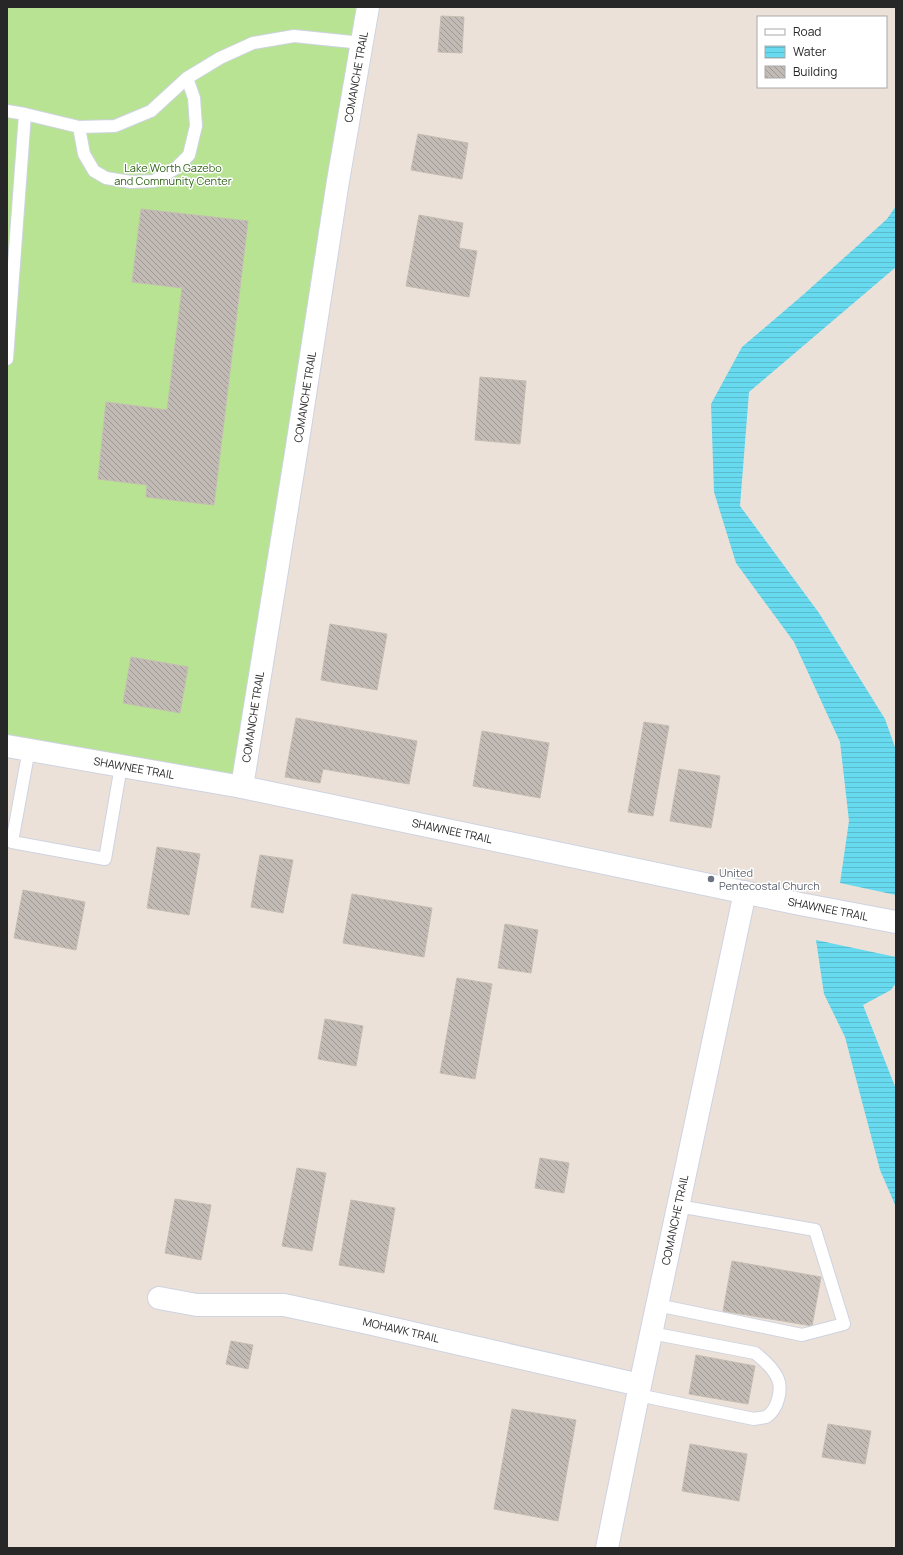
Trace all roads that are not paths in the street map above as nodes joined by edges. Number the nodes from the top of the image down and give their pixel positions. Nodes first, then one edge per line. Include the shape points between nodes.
1 (368, 7) edge
2 (362, 43) junction
3 (187, 78) junction
4 (7, 111) edge
5 (25, 114) junction
6 (79, 127) junction
7 (7, 359) edge
8 (7, 746) edge
9 (29, 749) junction
10 (121, 766) junction
11 (242, 787) junction
12 (745, 892) junction
13 (896, 922) edge
14 (678, 1206) junction
15 (159, 1298) dead end
16 (657, 1305) junction
17 (651, 1333) junction
18 (639, 1390) junction
19 (607, 1548) edge

1 - 2 street, COMANCHE TRAIL
2 - 3 lane via 294,36 253,43 220,58
2 - 11 street, COMANCHE TRAIL
3 - 6 lane via 151,111 115,126
3 - 6 lane via 194,98 196,126 189,155 176,168 154,181 131,182 106,178 94,171 84,154
4 - 5 lane
5 - 6 lane
5 - 7 lane
8 - 9 street, SHAWNEE TRAIL
9 - 10 street, SHAWNEE TRAIL
9 - 10 lane via 12,842 105,859
10 - 11 street, SHAWNEE TRAIL
11 - 12 street, SHAWNEE TRAIL
12 - 13 street, SHAWNEE TRAIL
12 - 14 street, COMANCHE TRAIL
14 - 16 street, COMANCHE TRAIL
14 - 16 lane via 815,1230 844,1324 802,1335
15 - 18 street, MOHAWK TRAIL via 197,1305 284,1305 368,1323
16 - 17 street, COMANCHE TRAIL
17 - 18 street, COMANCHE TRAIL
17 - 18 lane via 756,1353 778,1378 780,1394 775,1407 766,1417 754,1419
18 - 19 street, COMANCHE TRAIL

